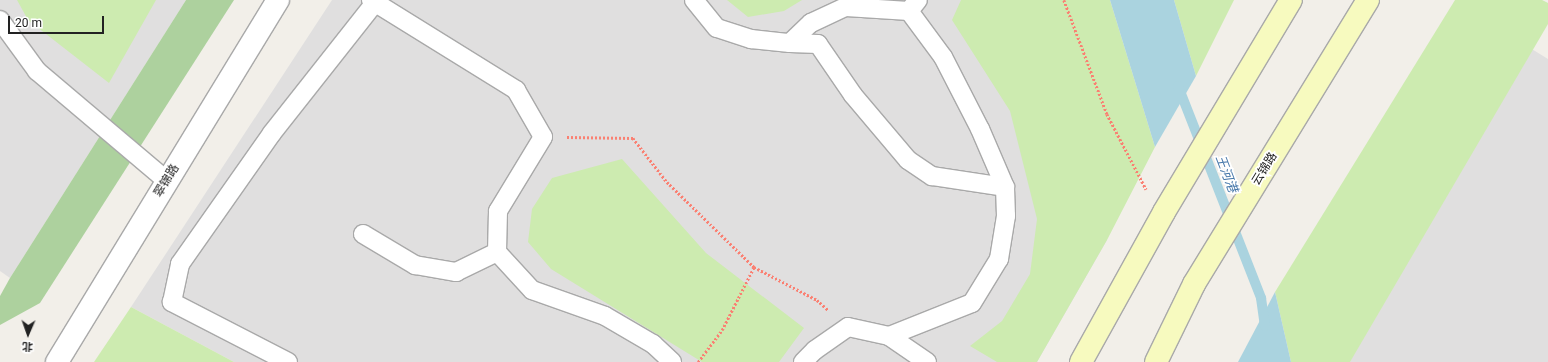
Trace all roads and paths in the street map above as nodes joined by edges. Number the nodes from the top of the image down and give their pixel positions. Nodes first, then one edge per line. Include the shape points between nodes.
1 (278, 0) edge
2 (694, 0) edge
3 (1064, 0) edge
4 (1291, 0) edge
5 (1368, 0) edge
6 (374, 1) edge
7 (913, 6) edge
8 (0, 20) edge
9 (790, 43) junction
10 (543, 137) junction
11 (167, 181) junction
12 (1005, 187) junction
13 (1162, 215) junction
14 (363, 234) dead end
15 (497, 252) junction
16 (754, 267) junction
17 (848, 327) junction
18 (889, 336) junction
19 (57, 362) edge
20 (288, 362) edge
21 (672, 362) edge
22 (698, 362) edge
23 (803, 362) edge
24 (927, 362) edge
25 (1081, 362) edge
26 (1156, 362) edge

1 - 11 street, 翠锦路
2 - 9 lane via 717,28 750,39
3 - 13 path via 1107,114
4 - 13 main road
5 - 26 main road, 云锦路 via 1194,284
6 - 10 lane via 516,90
6 - 20 lane via 272,133 180,264 172,302
7 - 9 lane via 846,6 811,23
7 - 12 lane via 980,129
8 - 11 lane via 37,71
9 - 12 lane via 818,44 853,96 908,160 932,176
10 - 15 lane via 498,210
10 - 16 path via 633,138 667,182
11 - 19 street, 翠锦路
12 - 18 lane via 1006,216 999,259 972,303
13 - 25 main road
14 - 15 lane via 415,265 456,272
15 - 21 lane via 532,290 605,316 653,344
16 - 17 path via 817,300
16 - 22 path via 722,330
17 - 18 lane
17 - 23 lane via 815,350
18 - 24 lane

